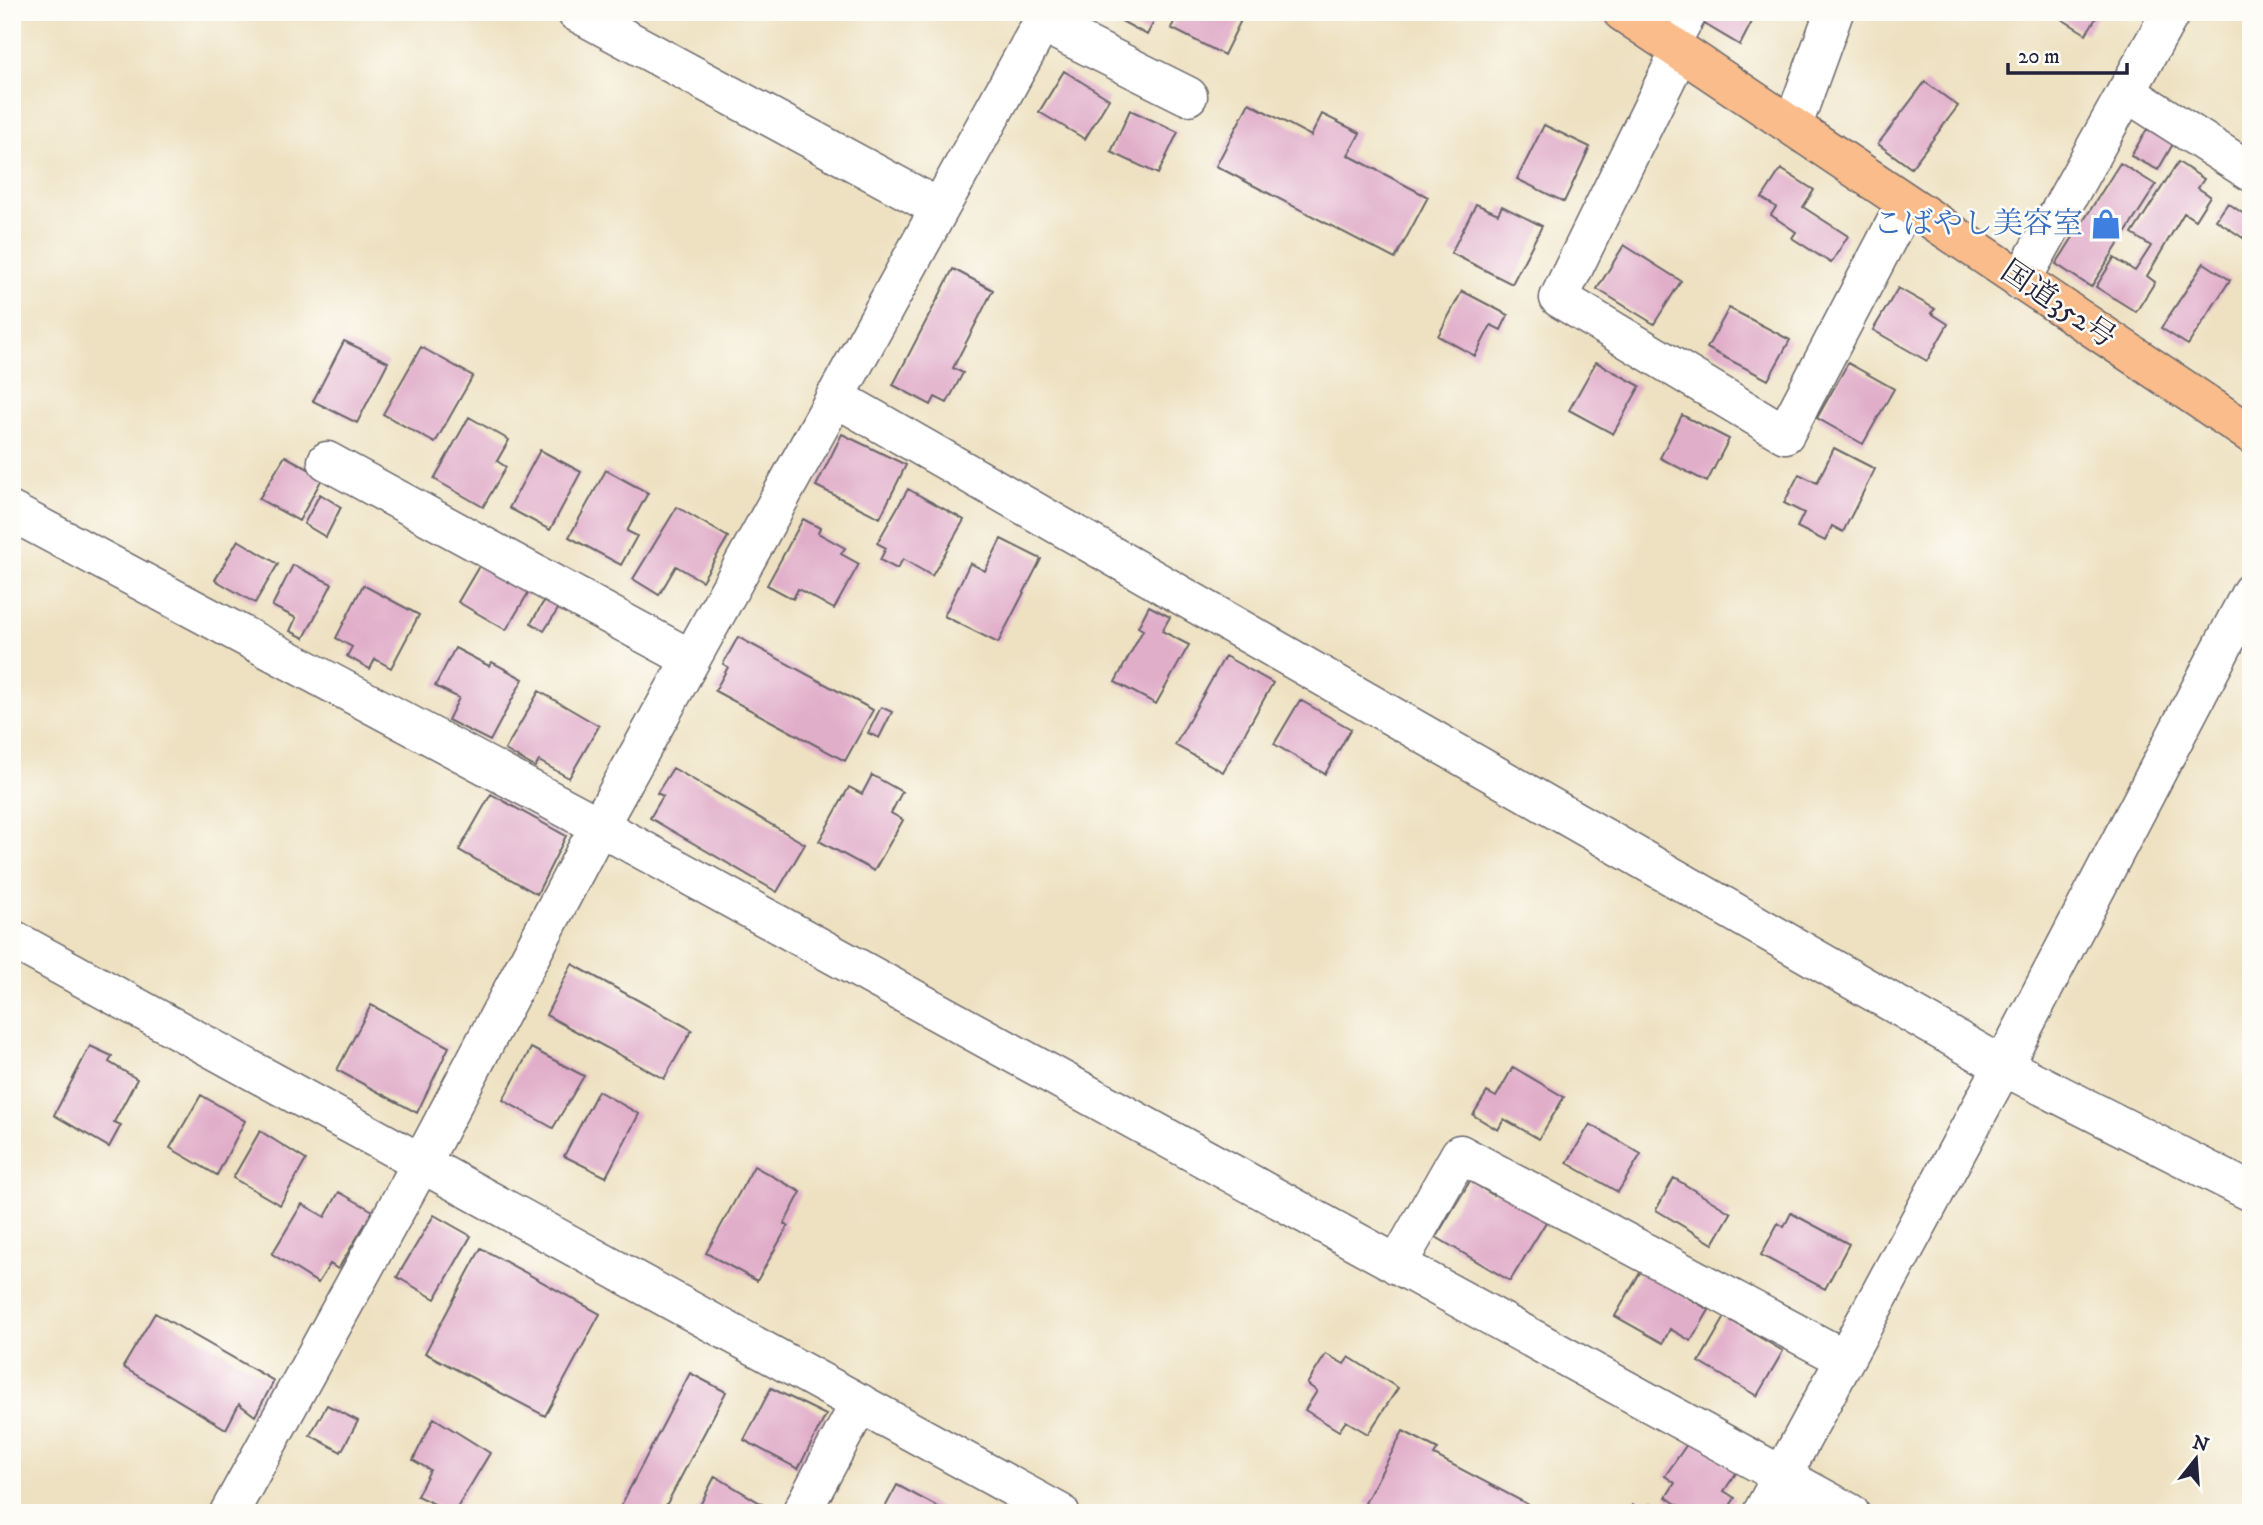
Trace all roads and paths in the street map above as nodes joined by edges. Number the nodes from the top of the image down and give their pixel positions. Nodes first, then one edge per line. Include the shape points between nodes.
1 (576, 12) edge
2 (1622, 12) edge
3 (1834, 12) edge
4 (2171, 12) edge
5 (1045, 18) edge
6 (1679, 36) edge
7 (2126, 92) junction
8 (1188, 96) dead end
9 (1793, 125) junction
10 (2251, 172) edge
11 (1906, 203) junction
12 (939, 208) junction
13 (2021, 281) junction
14 (835, 397) junction
15 (2251, 434) edge
16 (327, 461) dead end
17 (12, 513) edge
18 (2251, 592) edge
19 (691, 659) junction
20 (599, 826) junction
21 (12, 939) edge
22 (2003, 1066) junction
23 (422, 1162) junction
24 (2251, 1192) edge
25 (1397, 1265) junction
26 (1845, 1359) junction
27 (860, 1403) junction
28 (1782, 1476) junction
29 (229, 1513) edge
30 (801, 1513) edge
31 (1060, 1513) edge
32 (1762, 1513) edge
33 (1850, 1513) edge

1 - 12 street
2 - 6 highway, 国道352号
3 - 9 street
4 - 7 street
5 - 8 street
5 - 12 street
6 - 9 highway, 国道352号
6 - 11 street via 1559,298 1785,434
7 - 10 street
7 - 13 street
9 - 11 highway, 国道352号
11 - 13 highway, 国道352号
12 - 14 street
13 - 15 highway, 国道352号
14 - 19 street
14 - 22 street
16 - 19 street
17 - 20 street
18 - 22 street
19 - 20 street
20 - 23 street
20 - 25 street
21 - 23 street
22 - 24 street
22 - 26 street
23 - 27 street
23 - 29 street
25 - 26 street via 1460,1154
25 - 28 street
26 - 28 street
27 - 30 street
27 - 31 street
28 - 32 street
28 - 33 street

